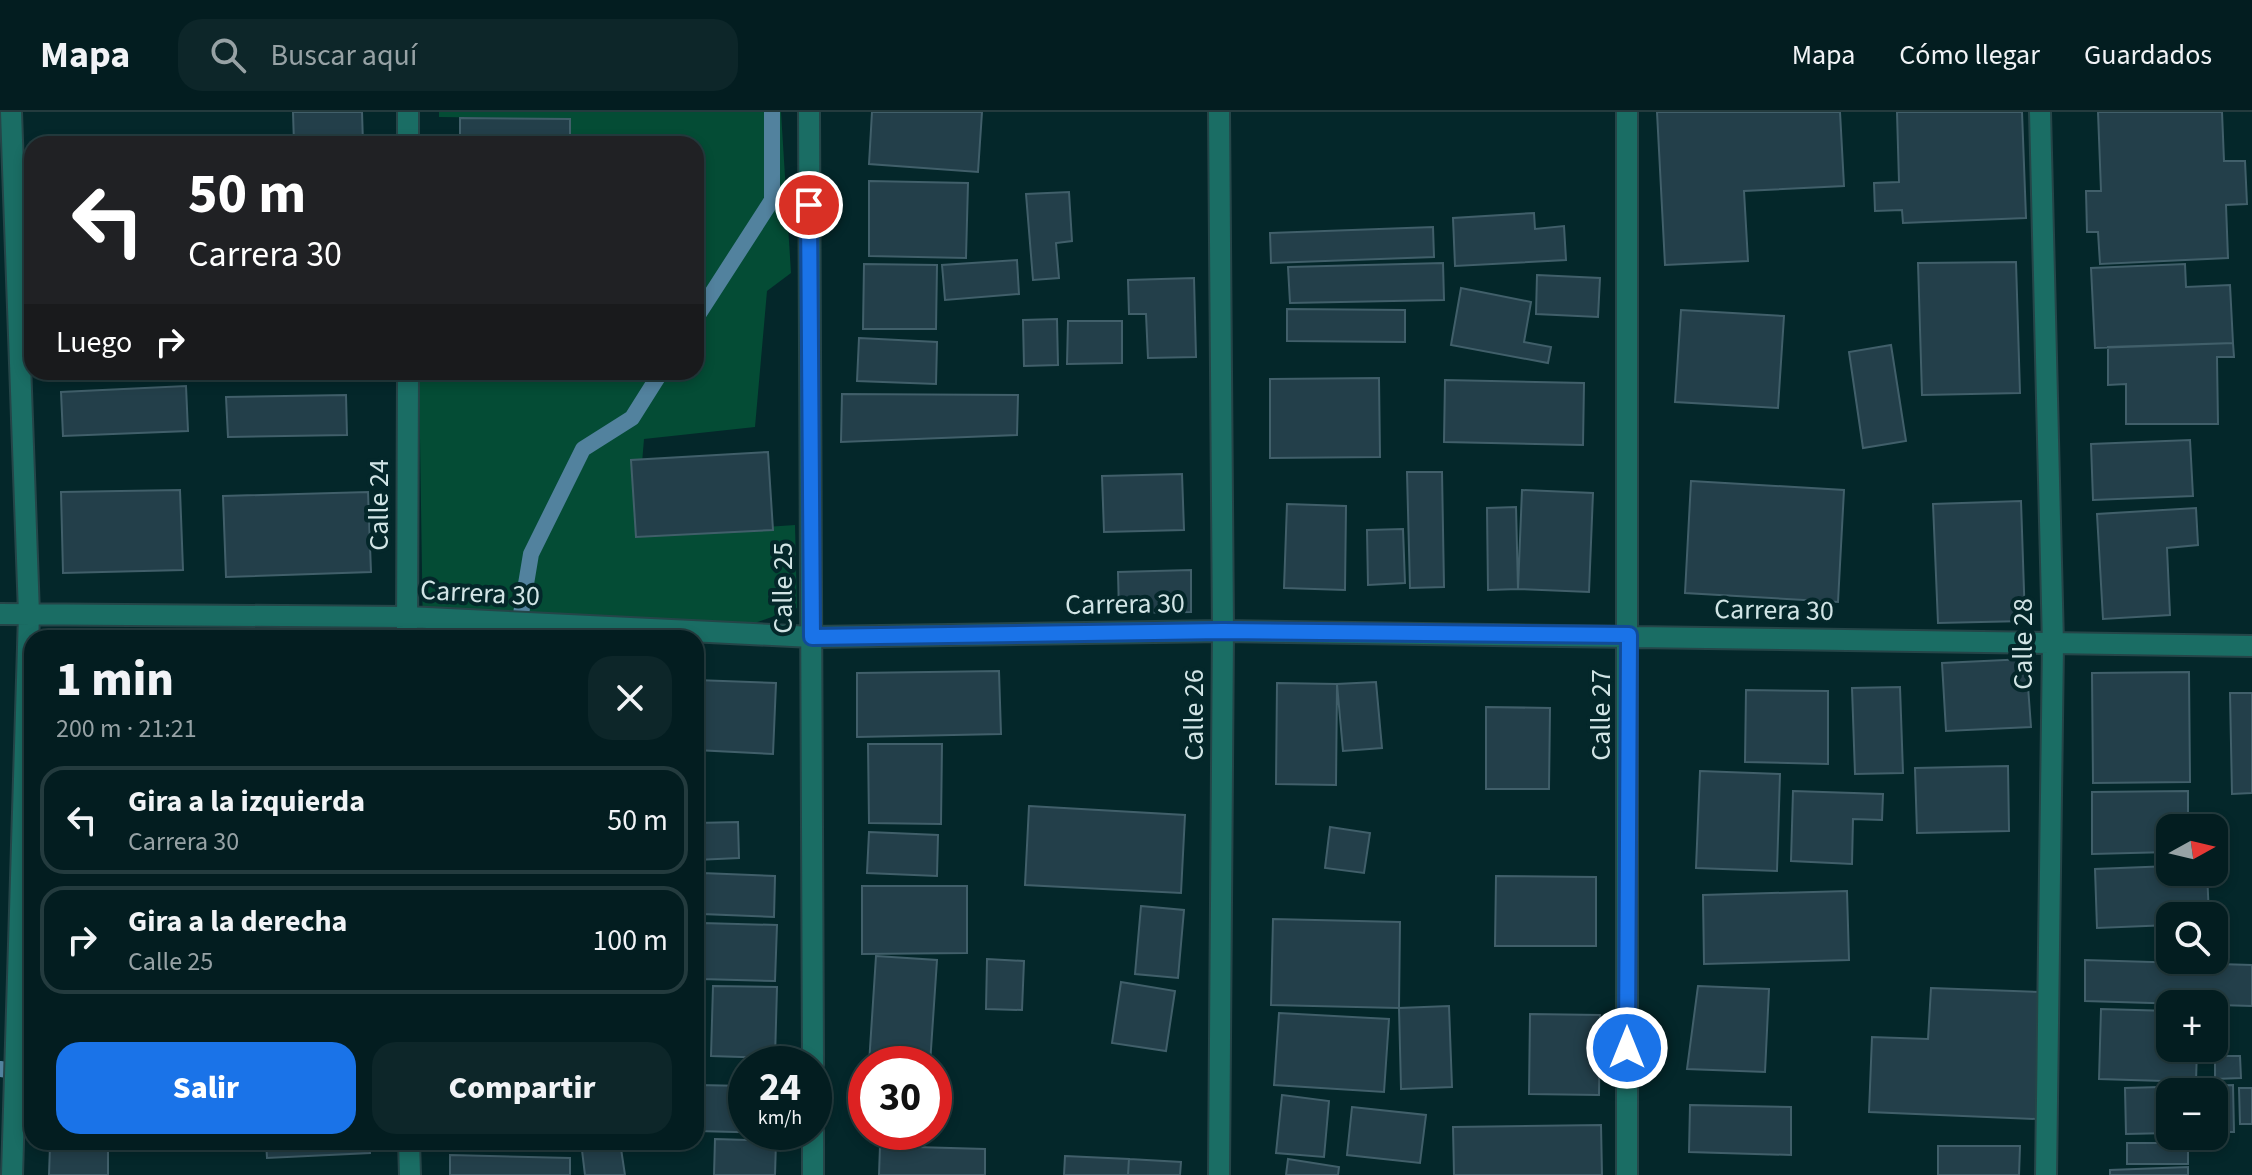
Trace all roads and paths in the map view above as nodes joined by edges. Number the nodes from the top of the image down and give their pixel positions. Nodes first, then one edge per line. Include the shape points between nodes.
1 (11, 112) edge
2 (408, 112) edge
3 (809, 112) edge
4 (1219, 112) edge
5 (1627, 112) edge
6 (2040, 112) edge
7 (408, 136) edge
8 (408, 380) edge
9 (0, 614) edge
10 (29, 614) junction
11 (407, 628) edge
12 (29, 630) edge
13 (497, 630) edge
14 (1223, 631) junction
15 (704, 635) edge
16 (1629, 635) junction
17 (812, 637) junction
18 (2053, 644) junction
19 (2252, 646) edge
20 (24, 779) edge
21 (813, 1046) edge
22 (409, 1150) edge
23 (813, 1150) edge
24 (12, 1175) edge
25 (410, 1175) edge
26 (813, 1175) edge
27 (1219, 1175) edge
28 (1627, 1175) edge
29 (2046, 1175) edge

1 - 10 street
2 - 7 street
3 - 17 street, Calle 25
4 - 14 street, Calle 26
5 - 16 street, Calle 27
6 - 18 street, Calle 28
8 - 11 street, Calle 24
9 - 10 street, Carrera 30
10 - 11 street, Carrera 30
10 - 12 street
11 - 13 street, Carrera 30
14 - 16 street, Carrera 30
14 - 17 street, Carrera 30
14 - 27 street, Calle 26
15 - 17 street, Carrera 30
16 - 18 street, Carrera 30
16 - 28 street, Calle 27
17 - 21 street, Calle 25
18 - 19 street, Carrera 30
18 - 29 street, Calle 28
20 - 24 street
22 - 25 street
23 - 26 street

